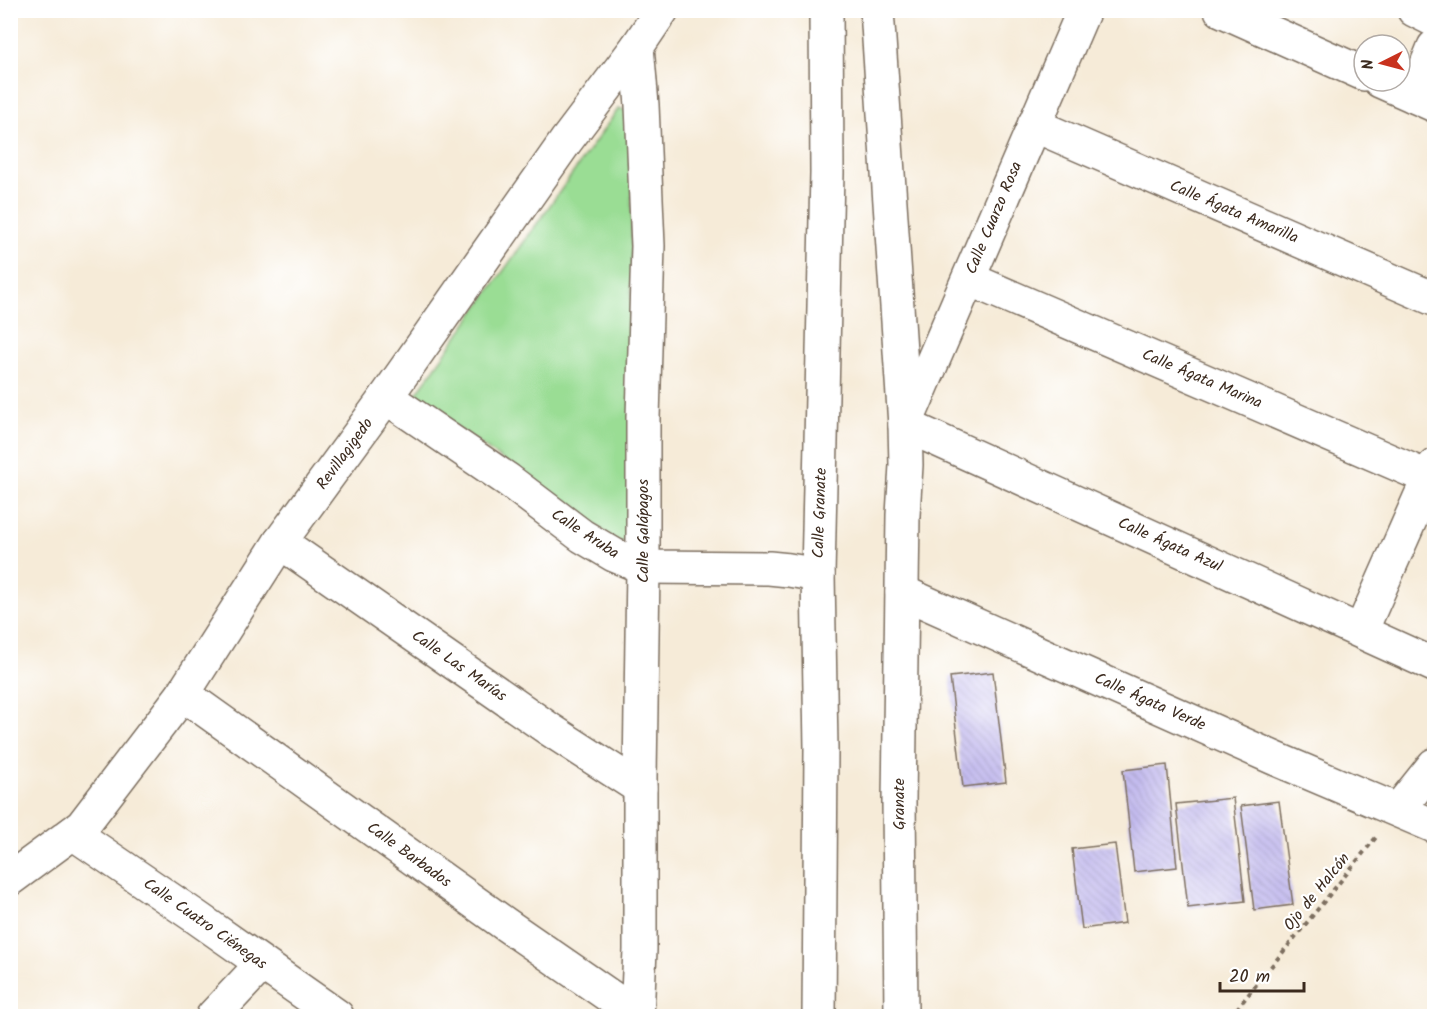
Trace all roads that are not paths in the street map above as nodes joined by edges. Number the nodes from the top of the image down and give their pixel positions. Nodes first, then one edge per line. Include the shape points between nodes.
1 (662, 10) edge
2 (825, 10) edge
3 (877, 10) edge
4 (1084, 10) edge
5 (1221, 10) edge
6 (1414, 10) edge
7 (1434, 20) edge
8 (637, 47) junction
9 (1434, 47) edge
10 (1352, 69) edge
11 (1406, 93) edge
12 (1424, 101) edge
13 (1034, 125) junction
14 (969, 279) junction
15 (1434, 299) edge
16 (386, 397) junction
17 (905, 425) junction
18 (1433, 474) edge
19 (280, 543) junction
20 (644, 567) junction
21 (818, 575) junction
22 (902, 592) junction
23 (1360, 631) junction
24 (1434, 664) edge
25 (183, 694) junction
26 (1434, 765) edge
27 (640, 788) junction
28 (1398, 810) junction
29 (1434, 826) edge
30 (73, 833) junction
31 (10, 879) edge
32 (262, 964) junction
33 (637, 1016) edge
34 (213, 1017) edge
35 (337, 1017) edge
36 (819, 1017) edge
37 (901, 1017) edge

1 - 8 street, Revillagigedo
2 - 21 street, Calle Granate via 827,173
3 - 17 street
4 - 13 street, Calle Cuarzo Rosa
5 - 10 street
6 - 7 street
8 - 16 street, Revillagigedo
8 - 20 street, Calle Galápagos via 648,246
9 - 12 street
11 - 12 street
13 - 14 street, Calle Cuarzo Rosa
13 - 15 street, Calle Ágata Amarilla
14 - 17 street, Calle Cuarzo Rosa
14 - 18 street, Calle Ágata Marina
16 - 19 street, Revillagigedo
16 - 20 street, Calle Aruba via 582,536
17 - 22 street
17 - 23 street, Calle Ágata Azul
18 - 23 street
19 - 25 street, Revillagigedo
19 - 27 street, Calle Las Marías
20 - 21 street, Calle Aruba via 769,568
20 - 27 street, Calle Galápagos
21 - 36 street, Calle Granate
22 - 28 street, Calle Ágata Verde
22 - 37 street, Granate
23 - 24 street, Calle Ágata Azul
25 - 30 street, Revillagigedo
25 - 33 street, Calle Barbados
26 - 28 street
27 - 33 street, Calle Galápagos
28 - 29 street, Calle Ágata Verde
30 - 31 street, Revillagigedo
30 - 32 street, Calle Cuatro Ciénegas
32 - 34 street
32 - 35 street, Calle Cuatro Ciénegas

